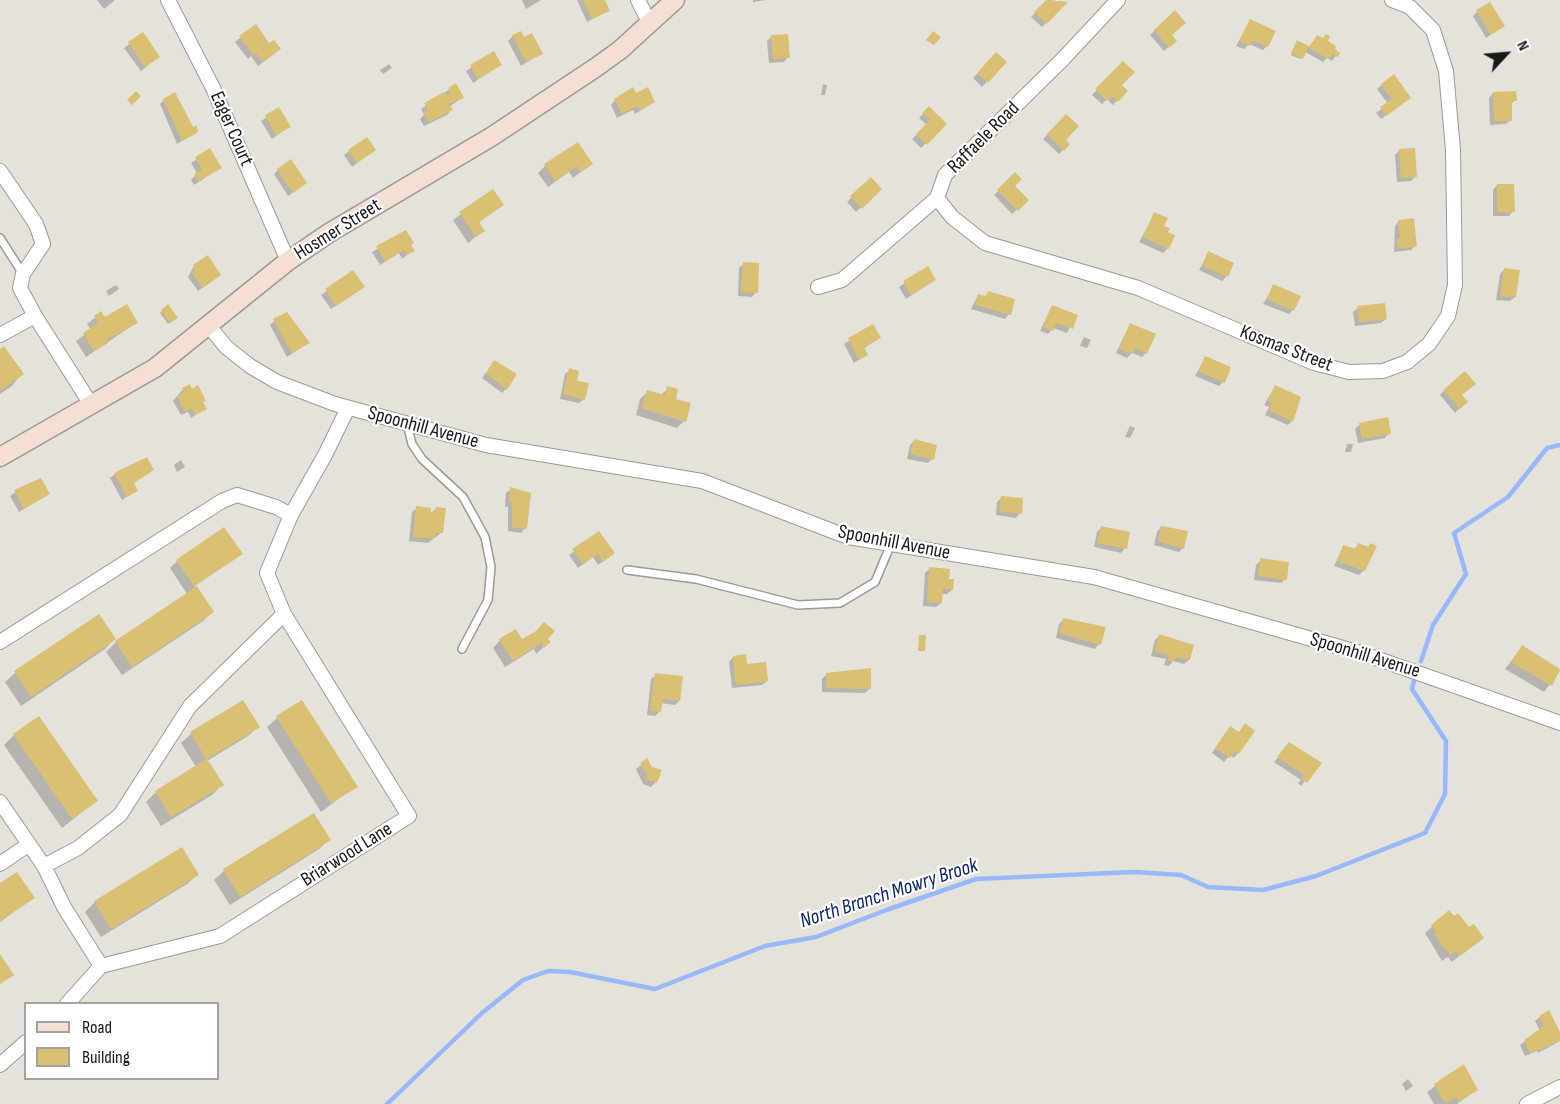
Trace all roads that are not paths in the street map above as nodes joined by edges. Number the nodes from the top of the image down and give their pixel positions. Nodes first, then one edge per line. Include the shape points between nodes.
1 (168, 0) edge
2 (638, 0) edge
3 (675, 0) edge
4 (1118, 0) edge
5 (1392, 0) edge
6 (650, 24) junction
7 (0, 171) edge
8 (937, 198) junction
9 (0, 238) edge
10 (288, 261) junction
11 (23, 274) junction
12 (818, 287) dead end
13 (35, 316) junction
14 (209, 326) junction
15 (0, 335) edge
16 (92, 406) junction
17 (348, 408) junction
18 (407, 424) junction
19 (0, 457) edge
20 (291, 515) junction
21 (891, 544) junction
22 (627, 570) dead end
23 (284, 614) junction
24 (0, 642) edge
25 (462, 649) dead end
26 (1560, 723) edge
27 (0, 801) edge
28 (28, 845) junction
29 (0, 864) edge
30 (44, 866) junction
31 (100, 966) junction
32 (70, 1002) edge
33 (24, 1044) edge
34 (0, 1065) edge
35 (1560, 1087) edge
36 (1527, 1104) edge

1 - 10 street, Eager Court via 213,88
2 - 6 street
3 - 6 street, Hosmer Street
4 - 8 street, Raffaele Road via 945,175
5 - 8 street, Kosmas Street via 1410,7 1433,30 1446,71 1453,150 1455,285 1448,316 1429,344 1407,362 1383,371 1349,372 1314,363 1138,288 985,243 952,217
6 - 10 street, Hosmer Street via 595,68 517,120 329,232
7 - 11 street via 36,224 43,244
8 - 12 street, Raffaele Road via 842,280
9 - 11 lane
10 - 14 street, Hosmer Street
11 - 13 street via 20,288
13 - 15 street
13 - 16 street
14 - 16 street, Hosmer Street via 155,369
14 - 17 street, Spoonhill Avenue via 226,347 277,382
16 - 19 street, Hosmer Street
17 - 18 street, Spoonhill Avenue
17 - 20 street, Briarwood Lane
18 - 21 street, Spoonhill Avenue via 517,451 702,482 848,537
18 - 25 lane via 412,444 422,459 463,497 485,537 491,567 488,600
20 - 23 street, Briarwood Lane via 267,573
20 - 24 street via 237,495 222,501
21 - 22 lane via 875,582 840,603 798,605 696,579
21 - 26 street, Spoonhill Avenue via 1094,577 1364,654
23 - 30 street via 190,706 120,815 78,848
23 - 31 street, Briarwood Lane via 409,816 220,936
27 - 28 street
28 - 29 street
28 - 30 street
30 - 31 street
31 - 32 street
33 - 34 street
35 - 36 street

